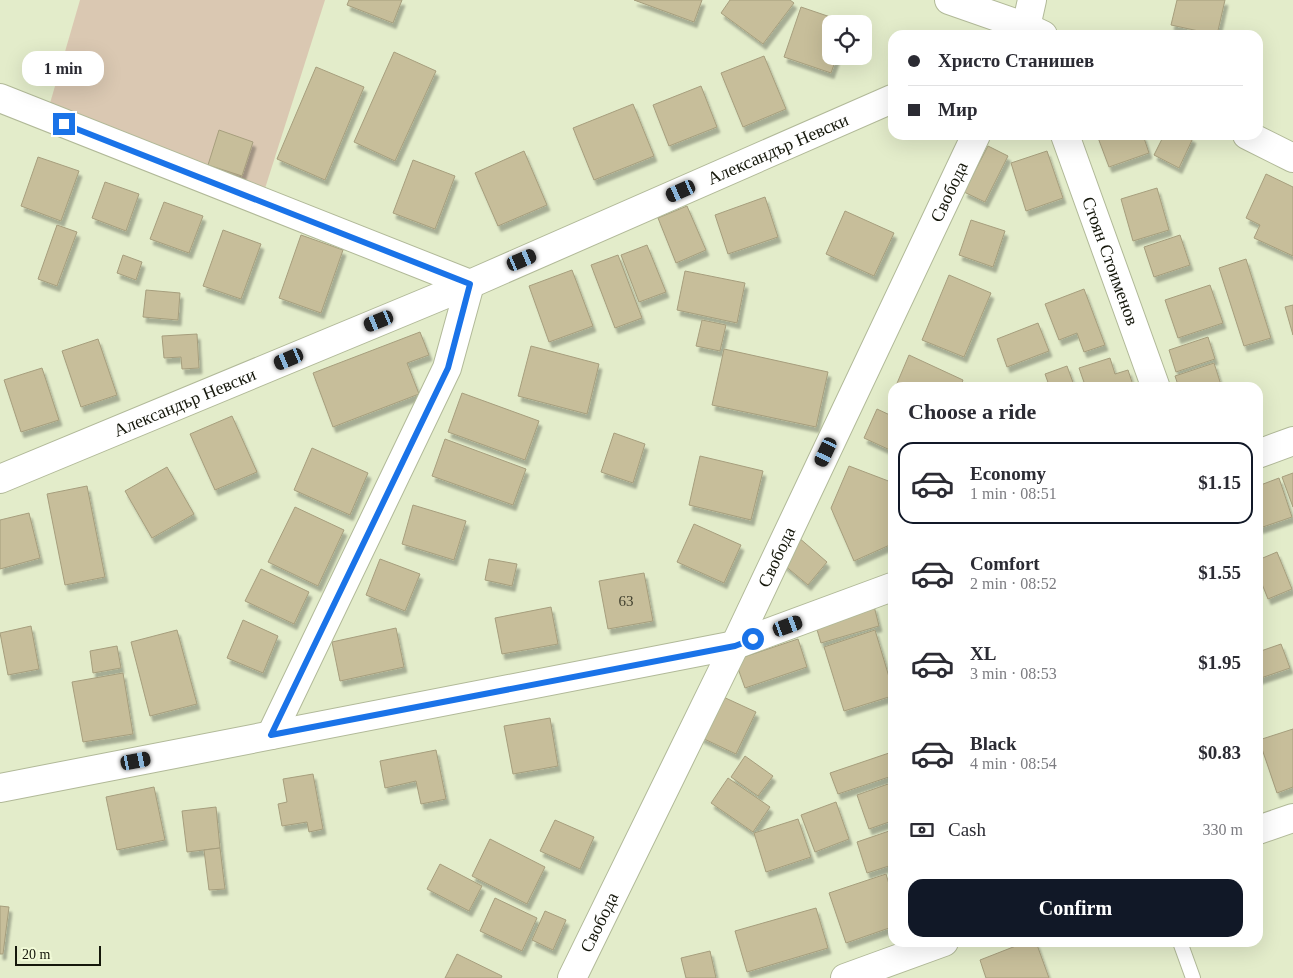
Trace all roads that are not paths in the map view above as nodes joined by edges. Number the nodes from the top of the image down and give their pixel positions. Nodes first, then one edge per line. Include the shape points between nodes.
1 (949, 0) edge
2 (1032, 0) edge
3 (1020, 30) edge
4 (1027, 30) edge
5 (0, 98) edge
6 (888, 100) edge
7 (974, 140) edge
8 (1067, 140) edge
9 (1257, 140) edge
10 (1293, 158) edge
11 (470, 284) junction
12 (1154, 382) edge
13 (1293, 441) edge
14 (1263, 452) edge
15 (0, 479) edge
16 (888, 589) edge
17 (735, 646) junction
18 (271, 735) junction
19 (0, 788) edge
20 (1293, 818) edge
21 (1263, 828) edge
22 (930, 947) edge
23 (1182, 947) edge
24 (572, 978) edge
25 (845, 978) edge
26 (1193, 978) edge

1 - 3 street
2 - 4 street
5 - 11 street
6 - 11 street, Александър Невски
7 - 17 street, Свобода
8 - 12 street, Стоян Стоименов
9 - 10 street
11 - 15 street, Александър Невски
11 - 18 street via 448,368
13 - 14 street
16 - 17 street
17 - 18 street
17 - 24 street, Свобода
18 - 19 street
20 - 21 street
22 - 25 street
23 - 26 lane

